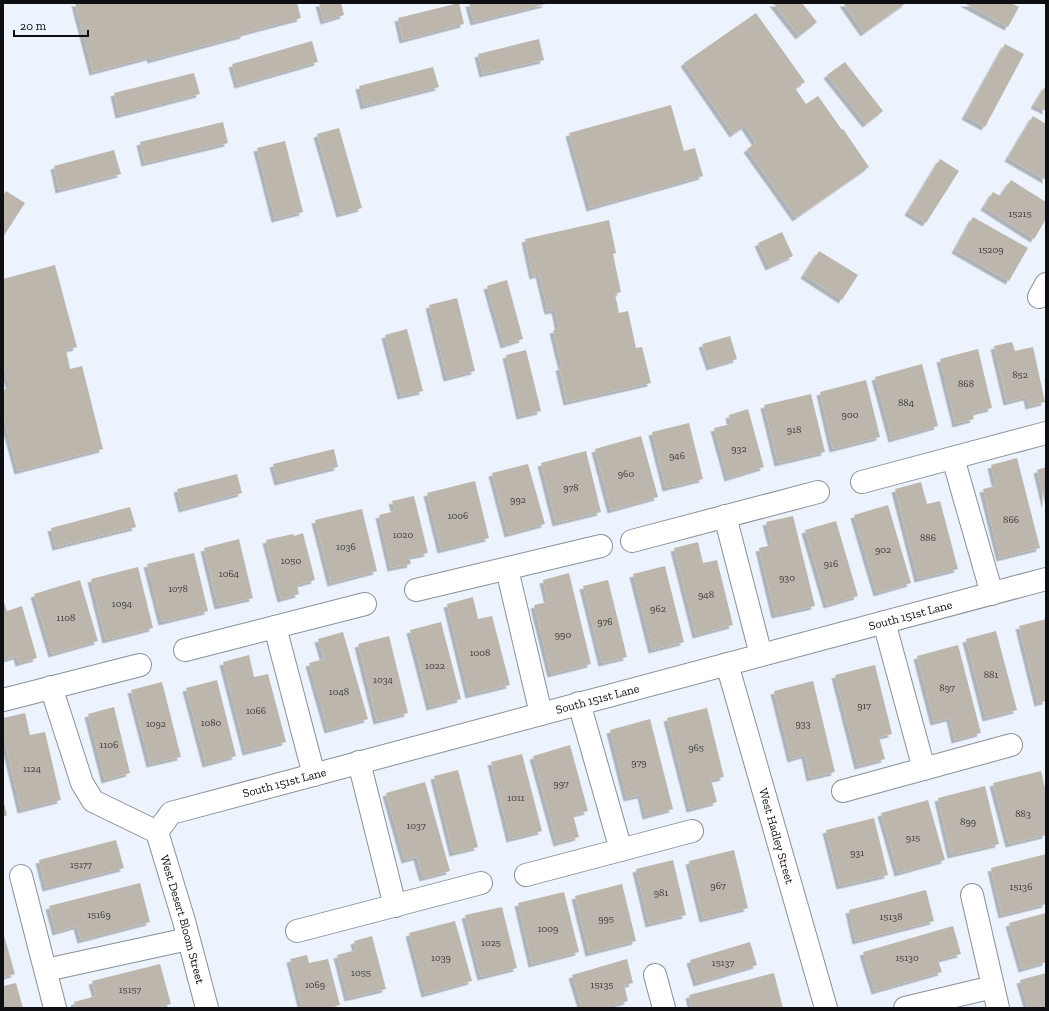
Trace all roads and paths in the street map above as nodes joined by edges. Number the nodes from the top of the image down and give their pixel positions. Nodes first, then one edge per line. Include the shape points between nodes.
1 (1046, 433) edge
2 (953, 458) junction
3 (862, 482) dead end
4 (818, 492) dead end
5 (725, 516) junction
6 (632, 541) dead end
7 (601, 546) dead end
8 (507, 569) junction
9 (1046, 579) edge
10 (416, 590) dead end
11 (992, 594) junction
12 (365, 604) dead end
13 (884, 622) junction
14 (275, 627) junction
15 (185, 650) dead end
16 (760, 655) junction
17 (727, 664) junction
18 (140, 665) dead end
19 (51, 687) junction
20 (3, 700) edge
21 (579, 703) junction
22 (541, 714) junction
23 (1011, 745) dead end
24 (359, 762) junction
25 (924, 769) junction
26 (314, 774) junction
27 (844, 790) dead end
28 (157, 832) junction
29 (692, 832) dead end
30 (621, 850) junction
31 (526, 875) dead end
32 (21, 876) dead end
33 (481, 883) dead end
34 (972, 895) dead end
35 (395, 906) junction
36 (297, 931) dead end
37 (188, 938) junction
38 (46, 970) junction
39 (655, 975) dead end
40 (993, 987) junction
41 (55, 1008) edge
42 (207, 1008) edge
43 (664, 1008) edge
44 (826, 1008) edge
45 (905, 1008) edge
46 (998, 1008) edge

1 - 2 street
2 - 3 street
2 - 11 street
4 - 5 street
5 - 6 street
5 - 16 street
7 - 8 street
8 - 10 street
8 - 22 street
9 - 11 street, South 151st Lane
11 - 13 street, South 151st Lane
12 - 14 street
13 - 16 street, South 151st Lane
13 - 25 street
14 - 15 street
14 - 26 street
16 - 17 street, South 151st Lane
17 - 21 street, South 151st Lane
17 - 44 street, West Hadley Street
18 - 19 street
19 - 20 street
19 - 28 street via 82,783 93,801
21 - 22 street, South 151st Lane
21 - 30 street
22 - 24 street, South 151st Lane
23 - 25 street
24 - 26 street, South 151st Lane
24 - 35 street
25 - 27 street
26 - 28 street, South 151st Lane via 171,813
28 - 37 street, West Desert Bloom Street
29 - 30 street
30 - 31 street
32 - 38 street
33 - 35 street
34 - 40 street
35 - 36 street
37 - 38 street
37 - 42 street, West Desert Bloom Street
38 - 41 street
39 - 43 street
40 - 45 street
40 - 46 street

